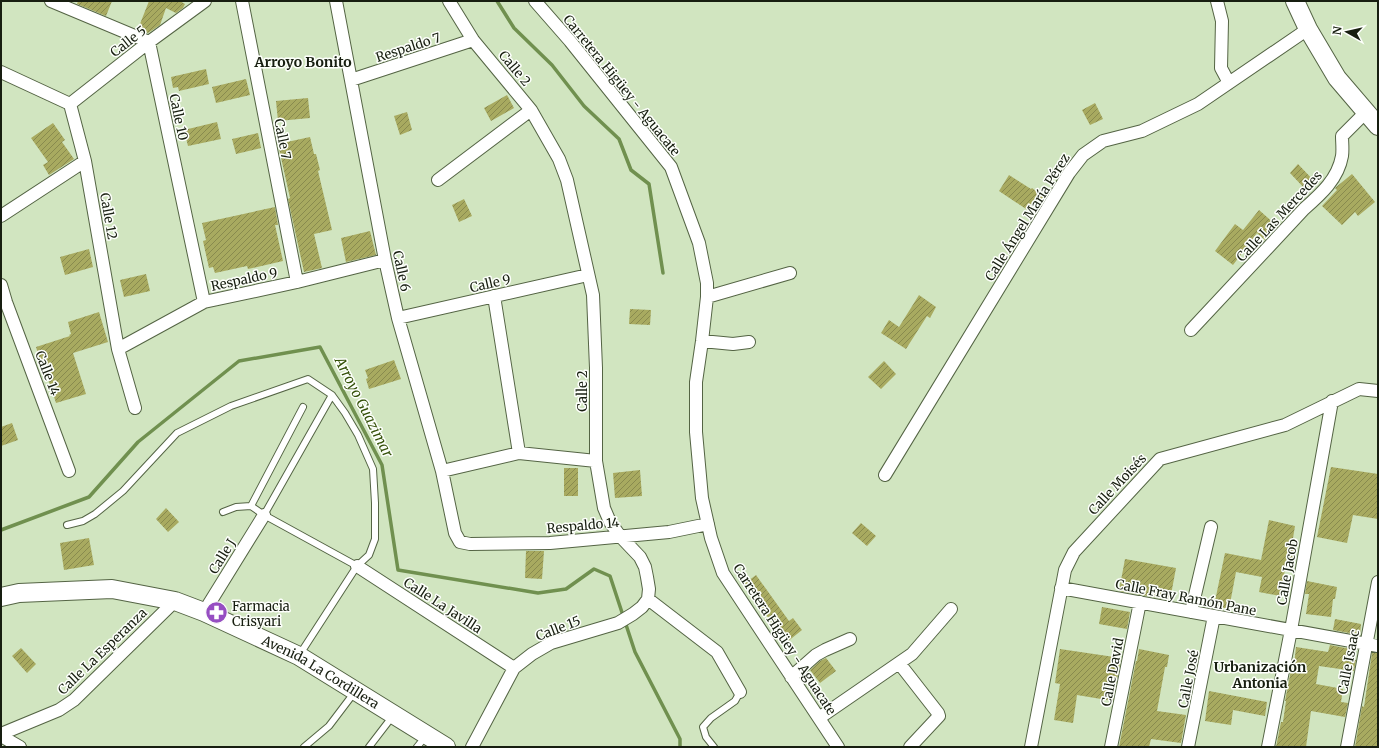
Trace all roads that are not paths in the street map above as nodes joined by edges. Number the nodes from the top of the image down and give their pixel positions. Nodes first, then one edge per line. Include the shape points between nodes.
1 (51, 1) edge
2 (205, 1) edge
3 (242, 1) edge
4 (336, 1) edge
5 (449, 1) edge
6 (535, 1) edge
7 (1217, 1) edge
8 (1295, 1) edge
9 (67, 4) edge
10 (1308, 29) junction
11 (473, 40) junction
12 (149, 42) junction
13 (1, 72) edge
14 (351, 80) junction
15 (1229, 83) junction
16 (70, 104) junction
17 (531, 110) junction
18 (1366, 112) junction
19 (1378, 126) edge
20 (85, 161) junction
21 (438, 180) dead end
22 (1, 216) edge
23 (385, 260) junction
24 (790, 272) dead end
25 (588, 274) junction
26 (297, 282) junction
27 (1, 285) edge
28 (494, 296) junction
29 (707, 297) junction
30 (204, 302) junction
31 (4, 303) edge
32 (398, 318) junction
33 (1192, 330) dead end
34 (702, 341) junction
35 (749, 342) dead end
36 (118, 349) junction
37 (1378, 391) edge
38 (332, 395) junction
39 (1332, 401) junction
40 (303, 407) dead end
41 (135, 408) dead end
42 (519, 453) junction
43 (596, 461) junction
44 (69, 471) dead end
45 (442, 471) junction
46 (885, 475) dead end
47 (251, 506) junction
48 (223, 512) dead end
49 (264, 515) junction
50 (708, 524) junction
51 (67, 525) dead end
52 (1211, 527) dead end
53 (620, 536) junction
54 (460, 542) joint
55 (357, 566) junction
56 (1378, 582) edge
57 (1060, 588) junction
58 (1, 597) edge
59 (648, 599) junction
60 (175, 601) junction
61 (1140, 602) junction
62 (951, 609) dead end
63 (204, 612) junction
64 (1192, 612) junction
65 (1214, 616) junction
66 (1291, 630) junction
67 (850, 639) dead end
68 (1372, 644) edge
69 (299, 656) junction
70 (899, 663) junction
71 (514, 668) junction
72 (791, 677) junction
73 (356, 691) junction
74 (740, 692) joint
75 (394, 715) junction
76 (819, 718) junction
77 (1, 735) edge
78 (422, 741) edge
79 (20, 747) edge
80 (304, 747) edge
81 (369, 747) edge
82 (446, 747) edge
83 (472, 747) edge
84 (714, 747) edge
85 (838, 747) edge
86 (910, 747) edge
87 (1031, 747) edge
88 (1111, 747) edge
89 (1188, 747) edge
90 (1268, 747) edge
91 (1347, 747) edge

1 - 9 street
2 - 12 street, Calle 5
3 - 26 street, Calle 7
4 - 14 street, Calle 6
5 - 11 street, Calle 2
6 - 29 street, Carretera Higüey - Aguacate via 670,167 699,244 707,283
7 - 15 street via 1222,21 1221,68
8 - 10 main road
9 - 12 street
10 - 15 street, Calle Ángel María Pérez
10 - 18 main road via 1337,78
11 - 14 street, Respaldo 7
11 - 17 street, Calle 2
12 - 16 street, Calle 5
12 - 30 street, Calle 10
13 - 16 street
14 - 23 street, Calle 6
15 - 46 street, Calle Ángel María Pérez via 1198,104 1142,131 1103,141 1083,155 1069,173
16 - 20 street, Calle 12
17 - 21 street
17 - 25 street, Calle 2 via 559,159 567,180
18 - 19 main road
18 - 33 street, Calle Las Mercedes via 1342,136 1342,156 1334,176 1323,192 1304,208
20 - 22 street
20 - 36 street, Calle 12
23 - 26 street, Respaldo 9
23 - 32 street, Calle 6
24 - 29 street
25 - 28 street, Calle 9
25 - 43 street, Calle 2 via 593,295 596,353
26 - 30 street, Respaldo 9
27 - 31 street, Calle 14
28 - 32 street, Calle 9
28 - 42 street
29 - 34 street, Carretera Higüey - Aguacate
30 - 36 street, Respaldo 9
31 - 44 street, Calle 14
32 - 45 street, Calle 6
34 - 35 street via 729,344
34 - 50 street, Carretera Higüey - Aguacate via 696,382 696,432 702,498
36 - 41 street, Calle 12
37 - 39 street, Calle Moisés via 1359,389
38 - 49 lane
38 - 51 lane via 308,379 231,406 177,433 122,491 95,514 83,521
38 - 55 lane via 358,435 373,469 375,539 369,555
39 - 57 street, Calle Moisés via 1285,425 1160,459 1074,552
39 - 66 street, Calle Jacob
40 - 47 lane
42 - 43 street
42 - 45 street
43 - 53 street, Calle 2 via 604,508
45 - 54 street, Calle 6 via 455,533
47 - 48 lane via 236,507
47 - 49 lane
49 - 55 lane
49 - 63 street, Calle J
50 - 53 street, Respaldo 14 via 669,532
50 - 72 street, Carretera Higüey - Aguacate via 723,573
52 - 64 street
53 - 54 street, Respaldo 14 via 550,543
53 - 59 street, Calle 2 via 640,557 649,589
55 - 69 lane
55 - 71 street, Calle La Javilla
56 - 68 street, Calle Isaac
57 - 61 street, Calle Fray Ramón Pane
57 - 87 street, Calle Moisés
58 - 60 main road, Avenida La Cordillera via 19,593 112,590
59 - 71 street, Calle 15 via 642,607 618,623 551,643
59 - 74 street via 717,652
60 - 63 main road, Avenida La Cordillera
60 - 77 street, Calle La Esperanza via 74,700 59,710
61 - 64 street, Calle Fray Ramón Pane
61 - 88 street, Calle David
62 - 70 street via 912,654
63 - 69 main road, Avenida La Cordillera
64 - 65 street, Calle Fray Ramón Pane
65 - 66 street, Calle Fray Ramón Pane
65 - 89 street, Calle José
66 - 68 street, Calle Fray Ramón Pane
66 - 90 street, Calle Jacob
67 - 72 street via 816,655
68 - 91 street, Calle Isaac
69 - 73 main road, Avenida La Cordillera
70 - 76 street
70 - 86 street via 939,716
71 - 83 street, Calle 15
72 - 76 street, Carretera Higüey - Aguacate
73 - 75 main road, Avenida La Cordillera
73 - 80 lane via 329,726
74 - 84 lane via 735,701 711,718 704,727 706,736
75 - 78 main road, Avenida La Cordillera
75 - 81 lane
76 - 85 street, Carretera Higüey - Aguacate
77 - 79 street
78 - 82 main road, Avenida La Cordillera

